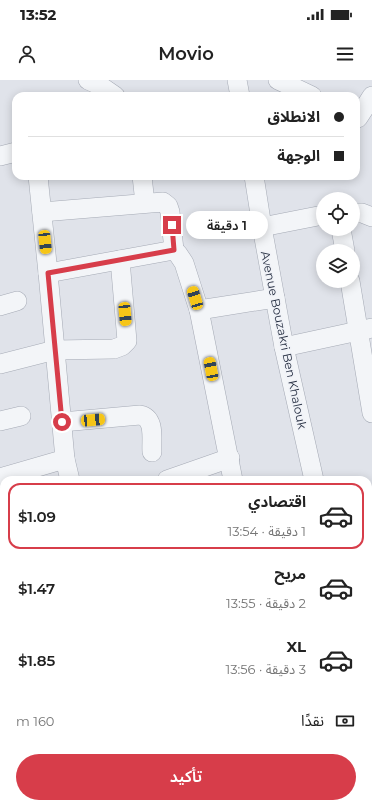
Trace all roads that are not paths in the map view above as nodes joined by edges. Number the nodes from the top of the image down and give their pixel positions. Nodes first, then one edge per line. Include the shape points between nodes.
1 (88, 80) edge
2 (237, 80) edge
3 (278, 80) edge
4 (109, 92) edge
5 (239, 92) edge
6 (304, 92) edge
7 (372, 96) edge
8 (362, 120) edge
9 (12, 153) edge
10 (0, 156) edge
11 (38, 180) edge
12 (142, 180) edge
13 (255, 180) edge
14 (145, 203) junction
15 (42, 212) junction
16 (360, 213) edge
17 (316, 216) edge
18 (372, 217) edge
19 (262, 227) junction
20 (174, 250) junction
21 (120, 260) junction
22 (48, 273) junction
23 (352, 288) edge
24 (275, 298) junction
25 (199, 310) junction
26 (365, 330) edge
27 (284, 347) junction
28 (56, 350) junction
29 (0, 364) edge
30 (372, 413) edge
31 (21, 416) dead end
32 (0, 421) edge
33 (62, 422) junction
34 (152, 452) dead end
35 (230, 458) junction
36 (65, 459) junction
37 (7, 476) edge
38 (69, 476) edge
39 (179, 476) edge
40 (232, 476) edge
41 (313, 476) edge

1 - 4 street
2 - 5 street
3 - 6 street
7 - 8 street
9 - 10 street
11 - 15 street
12 - 14 street
13 - 19 street, Avenue Bouzakri Ben Khalouk
14 - 15 street
14 - 20 street via 163,202 168,206
15 - 22 street
16 - 18 street
17 - 19 street
19 - 24 street, Avenue Bouzakri Ben Khalouk
20 - 21 street
20 - 25 street via 184,263
21 - 22 street
21 - 28 street via 127,340 122,346 114,349
22 - 28 street
23 - 26 street
24 - 25 street
24 - 27 street, Avenue Bouzakri Ben Khalouk
25 - 35 street
26 - 27 street
26 - 30 street
27 - 41 street, Avenue Bouzakri Ben Khalouk
28 - 29 street
28 - 33 street
31 - 32 street
33 - 34 street via 145,416 151,425
33 - 36 street
35 - 39 street
35 - 40 street
36 - 37 street
36 - 38 street

